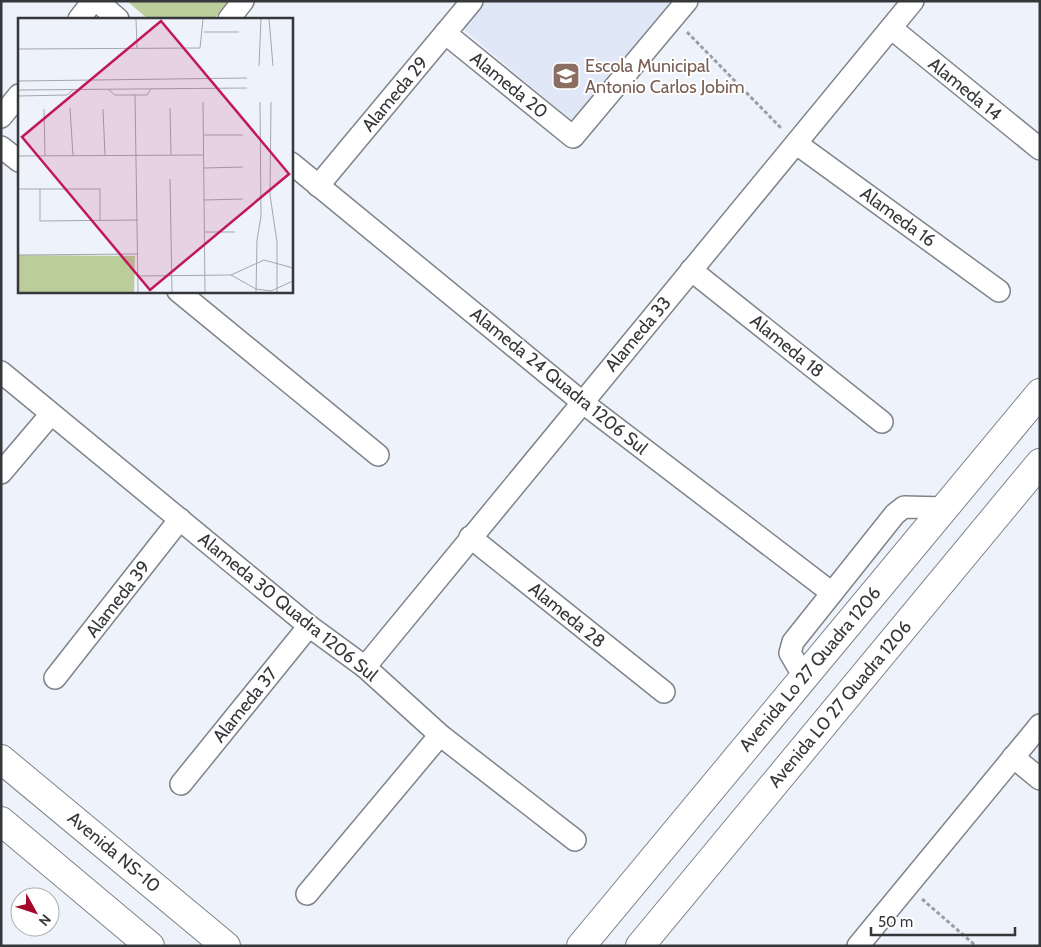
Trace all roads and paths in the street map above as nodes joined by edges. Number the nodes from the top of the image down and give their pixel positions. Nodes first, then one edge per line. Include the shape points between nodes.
1 (95, 1) edge
2 (243, 1) edge
3 (472, 1) edge
4 (687, 1) edge
5 (913, 1) edge
6 (80, 18) edge
7 (117, 18) edge
8 (230, 18) edge
9 (673, 18) junction
10 (891, 28) junction
11 (445, 33) junction
12 (18, 96) edge
13 (1, 117) edge
14 (796, 144) junction
15 (1, 147) edge
16 (1040, 148) edge
17 (18, 160) edge
18 (292, 164) edge
19 (318, 186) junction
20 (691, 270) junction
21 (999, 291) dead end
22 (179, 292) edge
23 (1, 372) edge
24 (1040, 393) edge
25 (582, 402) junction
26 (51, 414) junction
27 (882, 422) dead end
28 (378, 455) dead end
29 (1040, 463) edge
30 (1, 473) edge
31 (945, 508) junction
32 (180, 519) junction
33 (470, 537) junction
34 (832, 593) junction
35 (308, 626) junction
36 (365, 667) junction
37 (55, 678) dead end
38 (804, 678) junction
39 (664, 692) dead end
40 (1040, 725) edge
41 (440, 735) junction
42 (1013, 757) junction
43 (1, 759) edge
44 (1040, 779) edge
45 (181, 784) dead end
46 (1, 821) edge
47 (575, 840) dead end
48 (907, 886) junction
49 (307, 894) dead end
50 (150, 946) edge
51 (226, 946) edge
52 (581, 946) edge
53 (640, 946) edge
54 (858, 946) edge
55 (976, 946) edge

1 - 6 street
1 - 7 street
2 - 8 street
3 - 11 street, Alameda 29
4 - 9 street
5 - 10 street, Alameda 33
9 - 11 street, Alameda 20 via 573,137
9 - 14 path
10 - 14 street, Alameda 33
10 - 16 street, Alameda 14
11 - 19 street, Alameda 29
12 - 13 street
14 - 20 street, Alameda 33
14 - 21 street, Alameda 16
15 - 17 street
18 - 19 street, Alameda 24 Quadra 1206 Sul
19 - 25 street, Alameda 24 Quadra 1206 Sul
20 - 25 street, Alameda 33
20 - 27 street, Alameda 18
22 - 28 street
23 - 26 street, Alameda 30 Quadra 1206 Sul
24 - 31 main road, Avenida Lo 27 Quadra 1206
25 - 33 street, Alameda 33
25 - 34 street, Alameda 24 Quadra 1206 Sul
26 - 30 street
26 - 32 street, Alameda 30 Quadra 1206 Sul
29 - 53 main road, Avenida L0 27 Quadra 1206
31 - 34 street via 904,508 895,514
31 - 38 main road, Avenida Lo 27 Quadra 1206
32 - 35 street, Alameda 30 Quadra 1206 Sul
32 - 37 street, Alameda 39
33 - 36 street, Alameda 33
33 - 39 street, Alameda 28
34 - 38 street via 793,642 790,653
35 - 36 street, Alameda 30 Quadra 1206 Sul
35 - 45 street, Alameda 37
36 - 41 street, Alameda 30 Quadra 1206 Sul
38 - 52 main road, Avenida Lo 27 Quadra 1206
40 - 42 street
41 - 47 street, Alameda 30 Quadra 1206 Sul
41 - 49 street
42 - 44 street
42 - 48 street
43 - 51 main road, Avenida NS-10
46 - 50 main road
48 - 54 street
48 - 55 path

